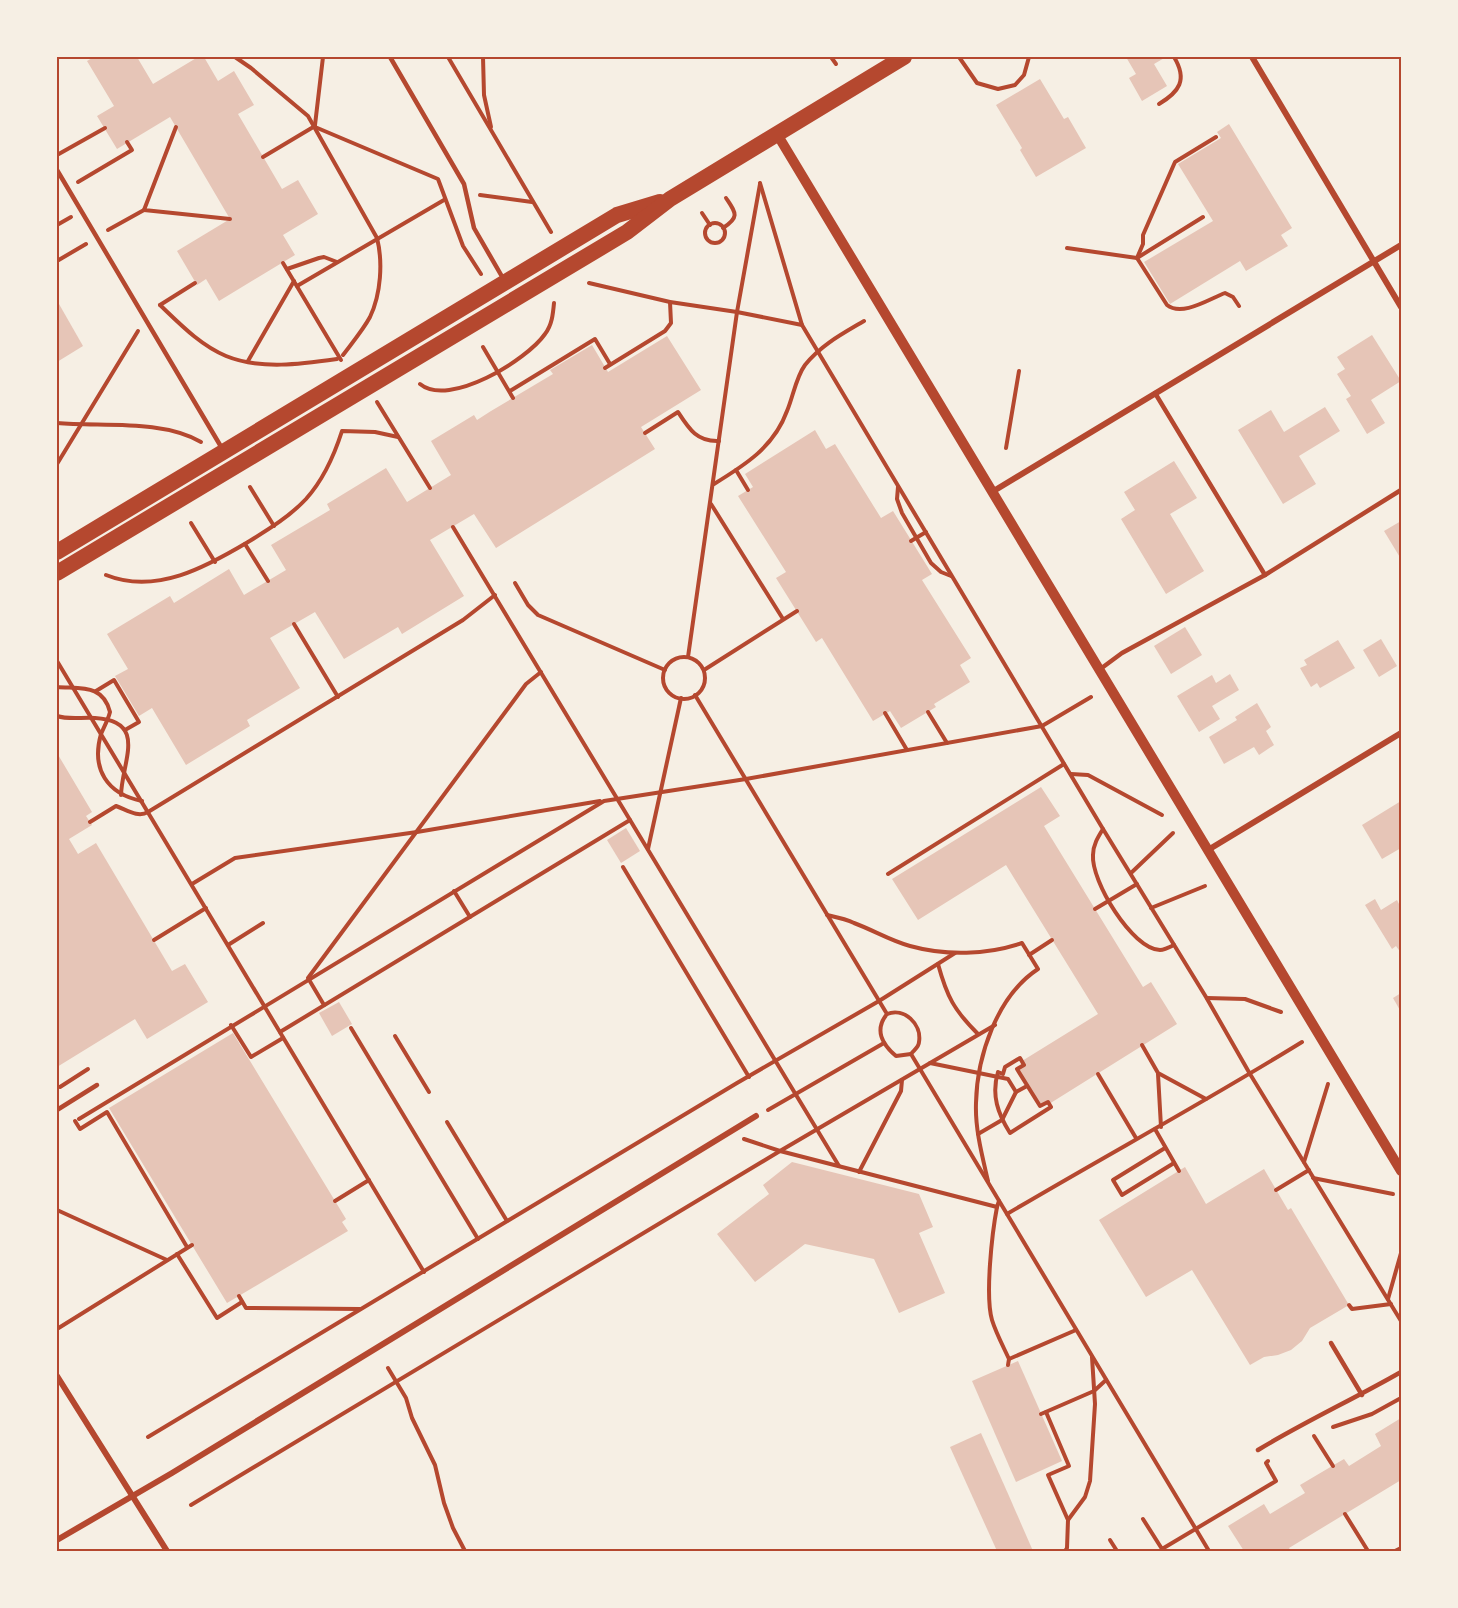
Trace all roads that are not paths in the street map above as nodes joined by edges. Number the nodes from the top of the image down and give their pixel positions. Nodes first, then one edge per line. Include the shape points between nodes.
1 (390, 57) edge
2 (904, 57) edge
3 (1252, 57) edge
4 (777, 134) junction
5 (57, 170) edge
6 (670, 199) junction
7 (1401, 245) edge
8 (1374, 262) junction
9 (505, 282) junction
10 (1401, 307) edge
11 (1155, 393) junction
12 (224, 452) junction
13 (1401, 490) edge
14 (992, 492) junction
15 (57, 552) edge
16 (57, 573) edge
17 (1265, 575) junction
18 (1099, 670) junction
19 (1401, 733) edge
20 (1208, 850) junction
21 (97, 1085) dead end
22 (57, 1110) edge
23 (756, 1116) road end
24 (1401, 1171) edge
25 (1331, 1343) dead end
26 (1401, 1372) edge
27 (57, 1376) edge
28 (1362, 1395) junction
29 (1258, 1450) dead end
30 (132, 1495) junction
31 (57, 1540) edge
32 (167, 1551) edge

1 - 9 lane via 464,184 474,228
2 - 4 highway
3 - 8 street
4 - 6 highway
4 - 14 street
5 - 12 lane
6 - 9 highway via 617,214
6 - 16 highway via 627,232
7 - 8 street
8 - 10 street
8 - 11 street
9 - 12 highway
11 - 14 street
11 - 17 lane
12 - 15 highway
13 - 17 lane
14 - 18 street
17 - 18 lane via 1122,653
18 - 20 street
19 - 20 street
20 - 24 street
21 - 22 lane
23 - 30 street
25 - 28 lane
26 - 28 lane
27 - 30 street
28 - 29 lane
30 - 31 street
30 - 32 street

